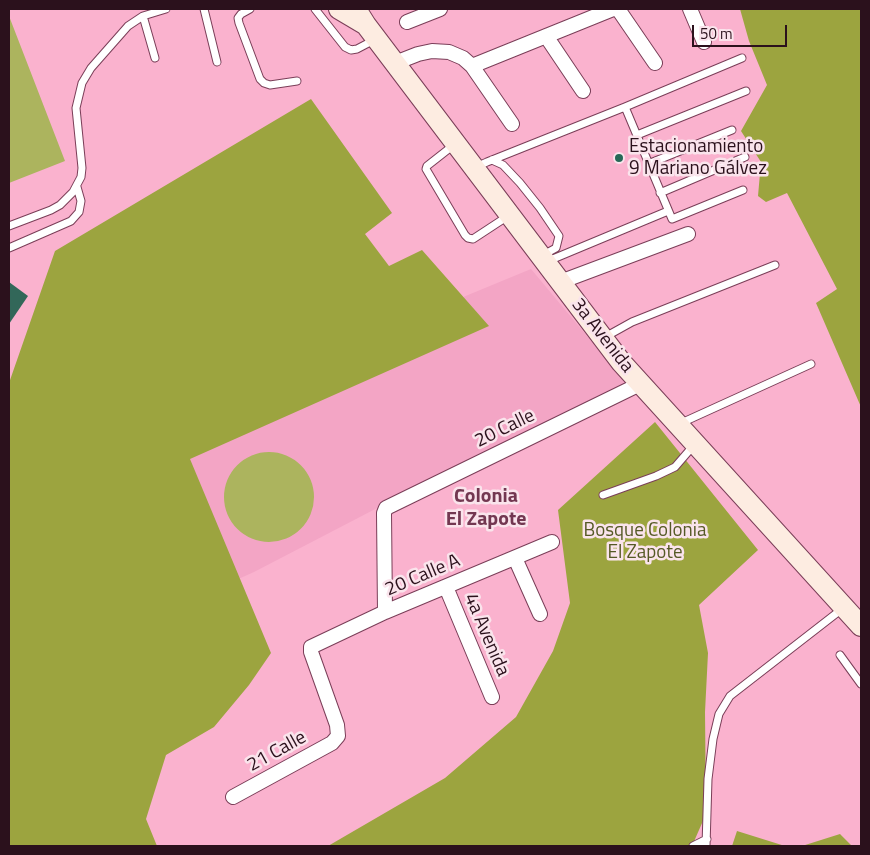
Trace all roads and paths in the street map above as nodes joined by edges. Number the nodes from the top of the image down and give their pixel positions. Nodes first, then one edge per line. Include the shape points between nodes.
1 (166, 9) edge
2 (204, 9) edge
3 (250, 9) edge
4 (315, 9) edge
5 (339, 9) edge
6 (440, 9) edge
7 (613, 9) edge
8 (618, 9) edge
9 (690, 9) edge
10 (143, 16) junction
11 (407, 22) dead end
12 (366, 24) edge
13 (546, 36) junction
14 (704, 42) dead end
15 (155, 58) dead end
16 (742, 58) dead end
17 (217, 62) dead end
18 (395, 63) junction
19 (655, 63) dead end
20 (472, 66) junction
21 (297, 81) dead end
22 (746, 91) dead end
23 (583, 92) dead end
24 (625, 107) junction
25 (512, 124) dead end
26 (732, 130) dead end
27 (637, 135) junction
28 (456, 143) junction
29 (745, 157) dead end
30 (483, 164) junction
31 (648, 164) junction
32 (77, 187) junction
33 (743, 190) dead end
34 (660, 193) junction
35 (668, 211) junction
36 (510, 215) junction
37 (9, 226) edge
38 (688, 234) dead end
39 (9, 248) edge
40 (543, 260) junction
41 (775, 265) dead end
42 (560, 282) junction
43 (602, 338) junction
44 (811, 364) dead end
45 (640, 384) junction
46 (679, 424) junction
47 (696, 443) junction
48 (603, 495) dead end
49 (552, 542) dead end
50 (515, 558) junction
51 (446, 587) junction
52 (844, 607) junction
53 (385, 612) junction
54 (540, 614) dead end
55 (861, 626) edge
56 (840, 655) dead end
57 (861, 684) edge
58 (492, 698) dead end
59 (338, 736) joint
60 (233, 798) dead end
61 (706, 843) edge
62 (693, 846) edge

1 - 10 lane
2 - 17 lane
3 - 21 lane via 238,18 260,80 270,85
4 - 12 lane via 345,48 351,50 357,49
5 - 12 street, 3a Avenida
6 - 11 street
7 - 13 street
8 - 19 street
9 - 14 street
10 - 15 lane
10 - 32 lane via 120,33 90,68 82,83 76,108 82,168
12 - 18 street, 3a Avenida
13 - 20 street
13 - 23 street
16 - 24 lane
18 - 20 street via 438,51 463,58
18 - 28 street, 3a Avenida
20 - 25 street
22 - 27 lane
24 - 27 lane
24 - 30 lane
26 - 31 lane
27 - 31 lane
28 - 30 street, 3a Avenida
28 - 36 lane via 426,169 465,235 473,238
29 - 34 lane
30 - 36 street, 3a Avenida
30 - 40 lane via 504,165 559,236 556,248
31 - 34 lane
32 - 37 lane via 60,205
32 - 39 lane via 81,201 79,212 71,221
33 - 35 lane via 674,219
34 - 35 lane
35 - 40 lane
36 - 40 street, 3a Avenida
38 - 42 street
40 - 42 street, 3a Avenida
41 - 43 lane via 632,322
42 - 43 street, 3a Avenida
43 - 45 street, 3a Avenida
44 - 46 lane
45 - 46 street, 3a Avenida
45 - 53 street, 20 Calle via 386,508
46 - 47 street, 3a Avenida
47 - 48 lane via 675,467
47 - 52 street, 3a Avenida
49 - 50 street, 20 Calle A
50 - 51 street, 20 Calle A
50 - 54 street
51 - 53 street, 20 Calle A
51 - 58 street, 4a Avenida
52 - 55 street, 3a Avenida
52 - 61 lane via 730,696 719,714 708,779
53 - 59 street, 20 Calle A via 311,647
56 - 57 lane
59 - 60 street, 21 Calle via 332,743
61 - 62 lane

